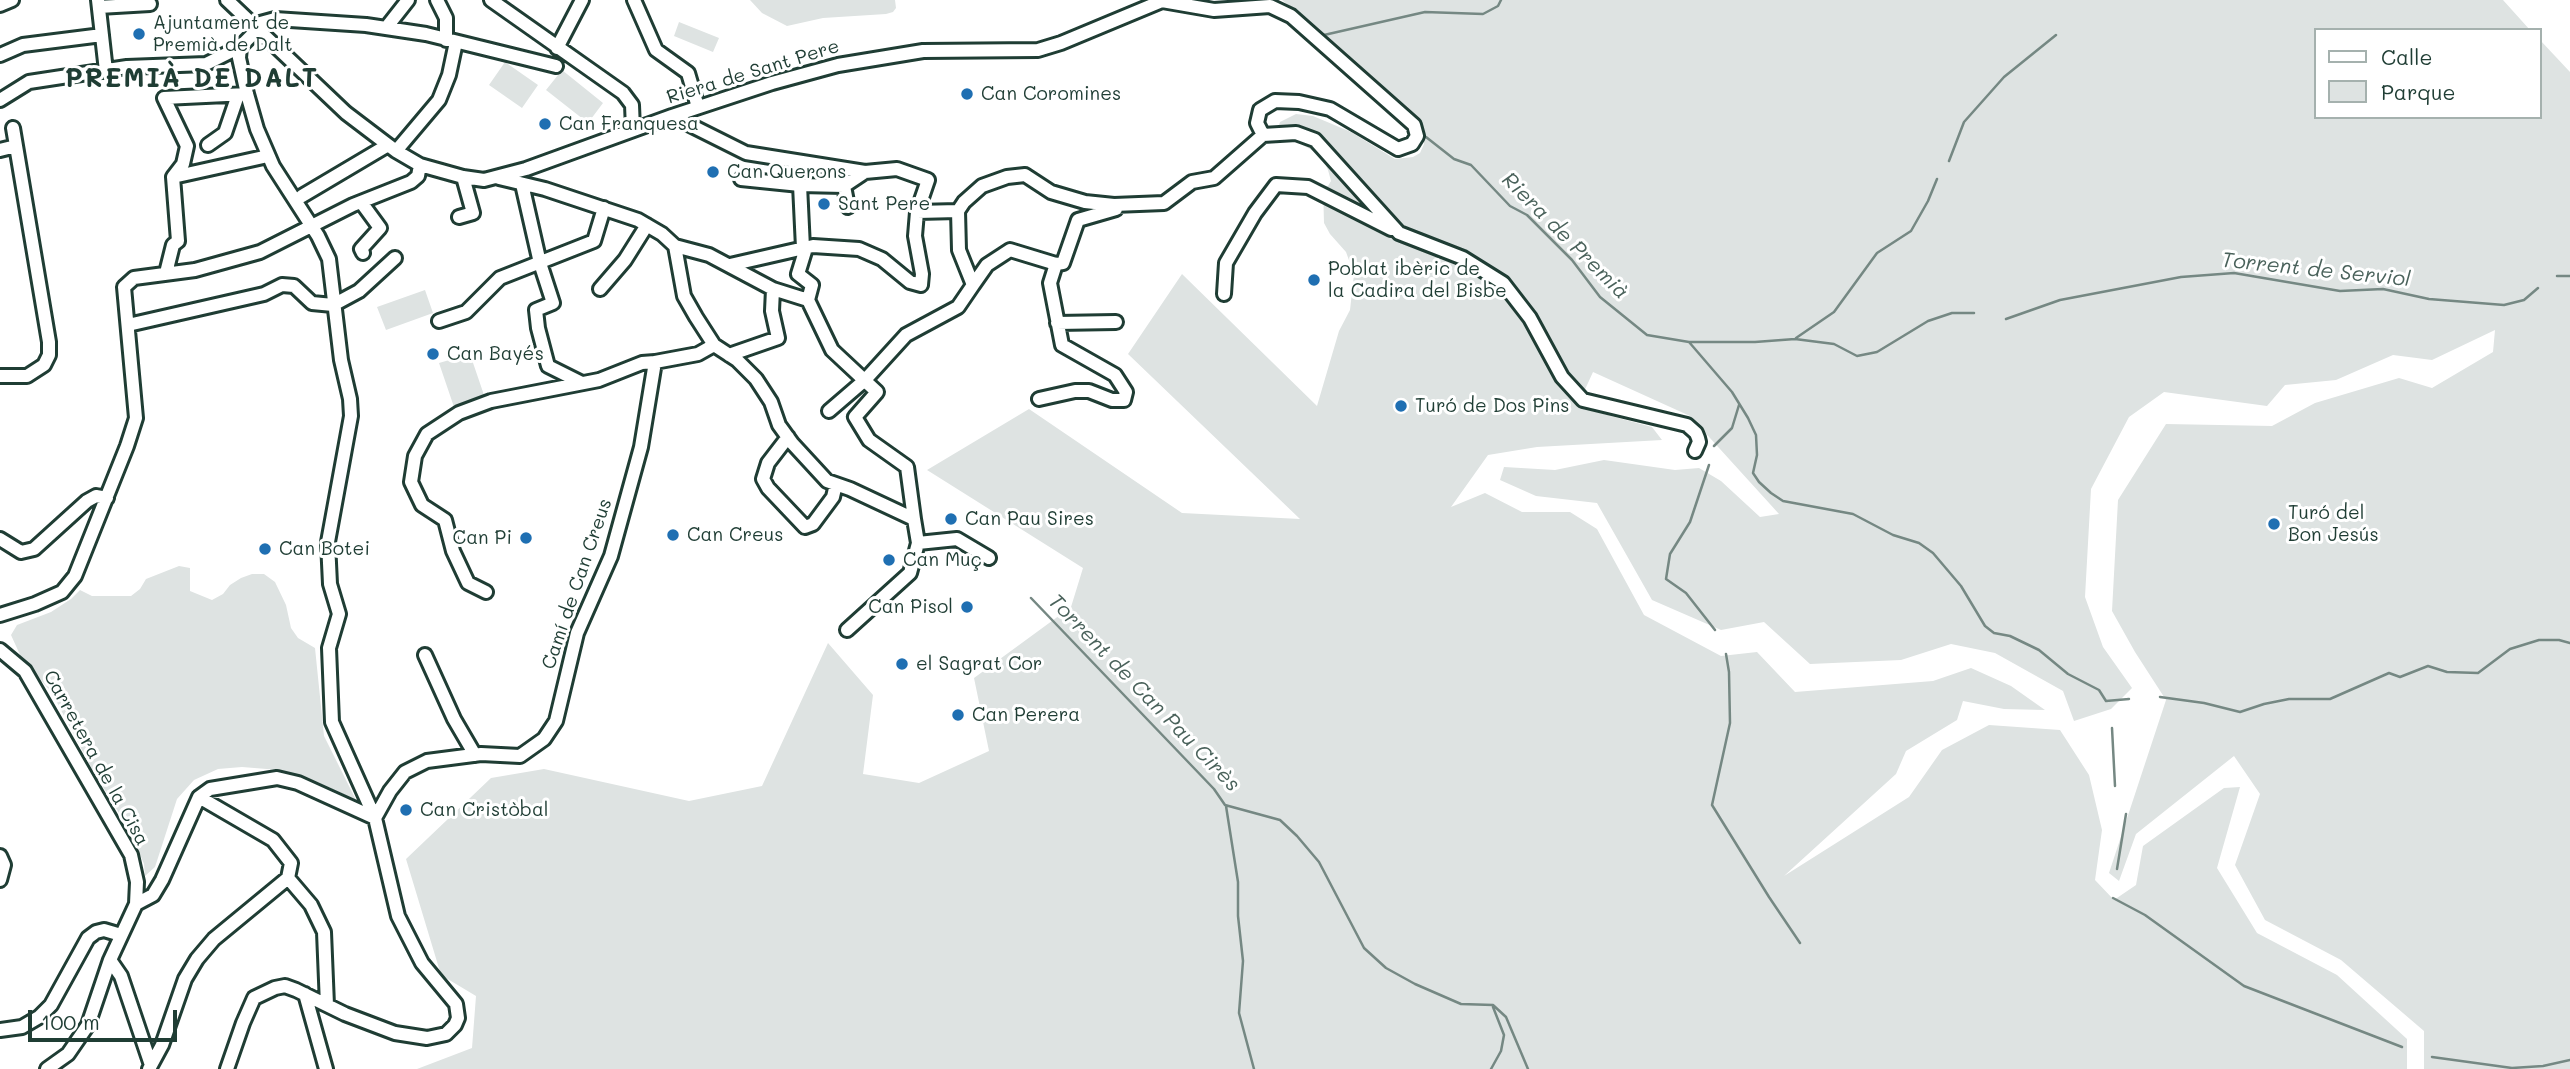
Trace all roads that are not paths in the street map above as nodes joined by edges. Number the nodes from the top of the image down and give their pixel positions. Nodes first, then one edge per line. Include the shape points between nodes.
1 (12, 0) edge
2 (408, 0) edge
3 (437, 0) edge
4 (491, 0) edge
5 (582, 0) edge
6 (634, 0) edge
7 (233, 2) edge
8 (121, 3) edge
9 (98, 4) edge
10 (150, 4) dead end
11 (0, 5) edge
12 (255, 27) junction
13 (386, 28) junction
14 (102, 34) junction
15 (451, 41) junction
16 (240, 47) junction
17 (557, 48) junction
18 (0, 55) edge
19 (556, 66) dead end
20 (106, 71) junction
21 (243, 94) junction
22 (0, 100) edge
23 (698, 107) junction
24 (672, 116) junction
25 (13, 128) dead end
26 (633, 129) junction
27 (1263, 135) junction
28 (208, 145) dead end
29 (16, 146) junction
30 (392, 148) junction
31 (0, 150) edge
32 (268, 156) junction
33 (420, 165) junction
34 (865, 172) junction
35 (173, 177) junction
36 (463, 177) junction
37 (495, 177) junction
38 (741, 178) dead end
39 (522, 184) junction
40 (800, 185) junction
41 (844, 186) junction
42 (302, 196) dead end
43 (361, 202) junction
44 (1130, 205) junction
45 (848, 207) dead end
46 (604, 208) junction
47 (958, 211) junction
48 (917, 212) junction
49 (459, 217) dead end
50 (648, 225) junction
51 (312, 226) junction
52 (1399, 233) junction
53 (675, 246) junction
54 (804, 248) junction
55 (363, 253) dead end
56 (395, 258) dead end
57 (540, 263) junction
58 (1056, 264) junction
59 (730, 265) junction
60 (166, 273) junction
61 (973, 285) junction
62 (600, 289) dead end
63 (773, 289) junction
64 (1224, 294) dead end
65 (808, 300) junction
66 (333, 305) junction
67 (439, 321) dead end
68 (1057, 323) junction
69 (1116, 323) dead end
70 (128, 325) junction
71 (714, 345) junction
72 (729, 355) junction
73 (655, 362) junction
74 (0, 376) edge
75 (865, 380) junction
76 (582, 383) junction
77 (1039, 399) dead end
78 (829, 411) dead end
79 (788, 437) junction
80 (1695, 451) dead end
81 (836, 484) junction
82 (107, 498) junction
83 (914, 519) junction
84 (0, 539) edge
85 (918, 543) junction
86 (989, 558) dead end
87 (486, 592) dead end
88 (0, 615) edge
89 (846, 630) dead end
90 (0, 650) edge
91 (425, 655) dead end
92 (475, 755) junction
93 (199, 797) junction
94 (375, 818) junction
95 (0, 856) edge
96 (288, 878) junction
97 (0, 880) edge
98 (136, 904) junction
99 (121, 935) junction
100 (110, 960) junction
101 (305, 994) junction
102 (327, 1005) junction
103 (0, 1030) edge
104 (150, 1067) edge
105 (47, 1069) edge
106 (227, 1069) edge
107 (326, 1069) edge

1 - 11 street
2 - 13 street
3 - 15 street
4 - 17 street
5 - 17 street
6 - 23 street via 656,50 688,73
7 - 12 street, Riera de Sant Pere
8 - 9 street
8 - 10 street
9 - 14 street
12 - 13 street via 275,19
12 - 16 street
12 - 30 street, Riera de Sant Pere via 346,113
13 - 15 street
14 - 18 street via 23,45
14 - 20 street
15 - 19 street
15 - 30 street via 449,75 439,100
16 - 20 street via 206,64
16 - 21 street
17 - 26 street via 623,93 632,105
20 - 22 street via 29,82
21 - 28 street via 225,133
21 - 32 street
21 - 35 street via 164,98 187,146 183,164
23 - 24 street, Riera de Sant Pere
23 - 27 street, Riera de Sant Pere via 838,65 923,51 1038,50 1162,1 1214,10 1270,6 1291,16 1414,125 1418,136 1398,149 1331,109 1275,101 1260,110 1257,123
24 - 26 street, Riera de Sant Pere
24 - 34 street via 746,153
25 - 29 street
26 - 37 street, Riera de Sant Pere
27 - 44 street via 1214,178 1192,182 1164,203
27 - 52 street via 1296,133 1315,140
29 - 31 street
29 - 74 street via 49,355 44,365 27,376
30 - 33 street, Riera de Sant Pere
30 - 42 street
32 - 35 street
32 - 51 street
33 - 36 street, Riera de Sant Pere
33 - 43 street via 411,182
34 - 41 street
34 - 48 street via 897,169 928,180
35 - 60 street via 178,241
36 - 37 street, Riera de Sant Pere
36 - 49 street via 473,213
37 - 39 street
38 - 40 street
39 - 46 street
39 - 57 street
40 - 41 street
40 - 54 street
41 - 45 street
43 - 51 street
43 - 55 street via 380,228 361,249
44 - 47 street via 1085,202 1051,192 1025,175 982,186
44 - 58 street via 1078,220 1063,263
46 - 50 street
46 - 57 street via 594,241
47 - 48 street
47 - 61 street via 959,250
48 - 54 street via 921,285 859,248
50 - 53 street
50 - 62 street
51 - 60 street via 240,259
51 - 66 street via 329,259
52 - 64 street via 1308,187 1276,186 1226,263
52 - 80 street via 1463,258 1503,283 1530,318 1562,377 1583,400 1687,425 1698,438
53 - 59 street
53 - 71 street via 684,296
54 - 59 street
54 - 65 street via 797,274 812,285
56 - 66 street via 359,290
57 - 67 street via 500,278 466,312
57 - 76 street via 553,303 536,310 548,366
58 - 61 street via 1010,250 987,265
58 - 68 street via 1050,284
59 - 63 street
60 - 70 street via 134,278 124,287
61 - 75 street via 958,307 906,335
63 - 65 street
63 - 72 street via 778,338
65 - 75 street via 832,350
66 - 70 street via 312,303 294,286 282,285 264,294
66 - 94 street via 351,416 328,542 330,584 339,614 329,648 332,722
68 - 69 street
68 - 77 street via 1062,345 1115,374 1126,392 1124,400 1089,391
70 - 82 street via 136,418
71 - 72 street
71 - 73 street via 698,354
72 - 79 street via 756,379
73 - 76 street
73 - 92 street, Camí de Can Creus via 641,447 611,556 577,632 556,721 544,739 520,756
75 - 78 street
75 - 83 street via 877,392 855,416 869,440 907,467
76 - 87 street via 491,401 459,413 427,434 415,456 411,482 422,505 445,520 468,583
79 - 81 street via 827,481
79 - 81 street via 768,463 763,479 805,527 813,524 833,497
81 - 83 street
82 - 84 street via 88,500 34,549 21,552
82 - 88 street via 80,569 62,592
83 - 85 street
85 - 86 street via 957,539
85 - 89 street via 910,573
90 - 98 street, Carretera de la Cisa via 25,671 131,855
91 - 92 street
92 - 94 street, Camí de Can Creus via 427,761 405,772
93 - 94 street via 224,785 277,778
93 - 96 street via 273,840 291,863
93 - 98 street via 162,880 153,895
94 - 102 street via 398,916 422,963 456,1004 458,1018 446,1034 427,1038 394,1033
95 - 97 street via 4,865
96 - 102 street via 311,905 324,932
96 - 104 street via 214,939 197,959
98 - 99 street, Carretera de la Cisa
99 - 100 street, Carretera de la Cisa
99 - 103 street via 104,930 88,938 45,1011 22,1027
100 - 104 street via 121,976
100 - 105 street, Carretera de la Cisa via 82,1036
101 - 102 street
101 - 106 street via 285,986 254,998
101 - 107 street

